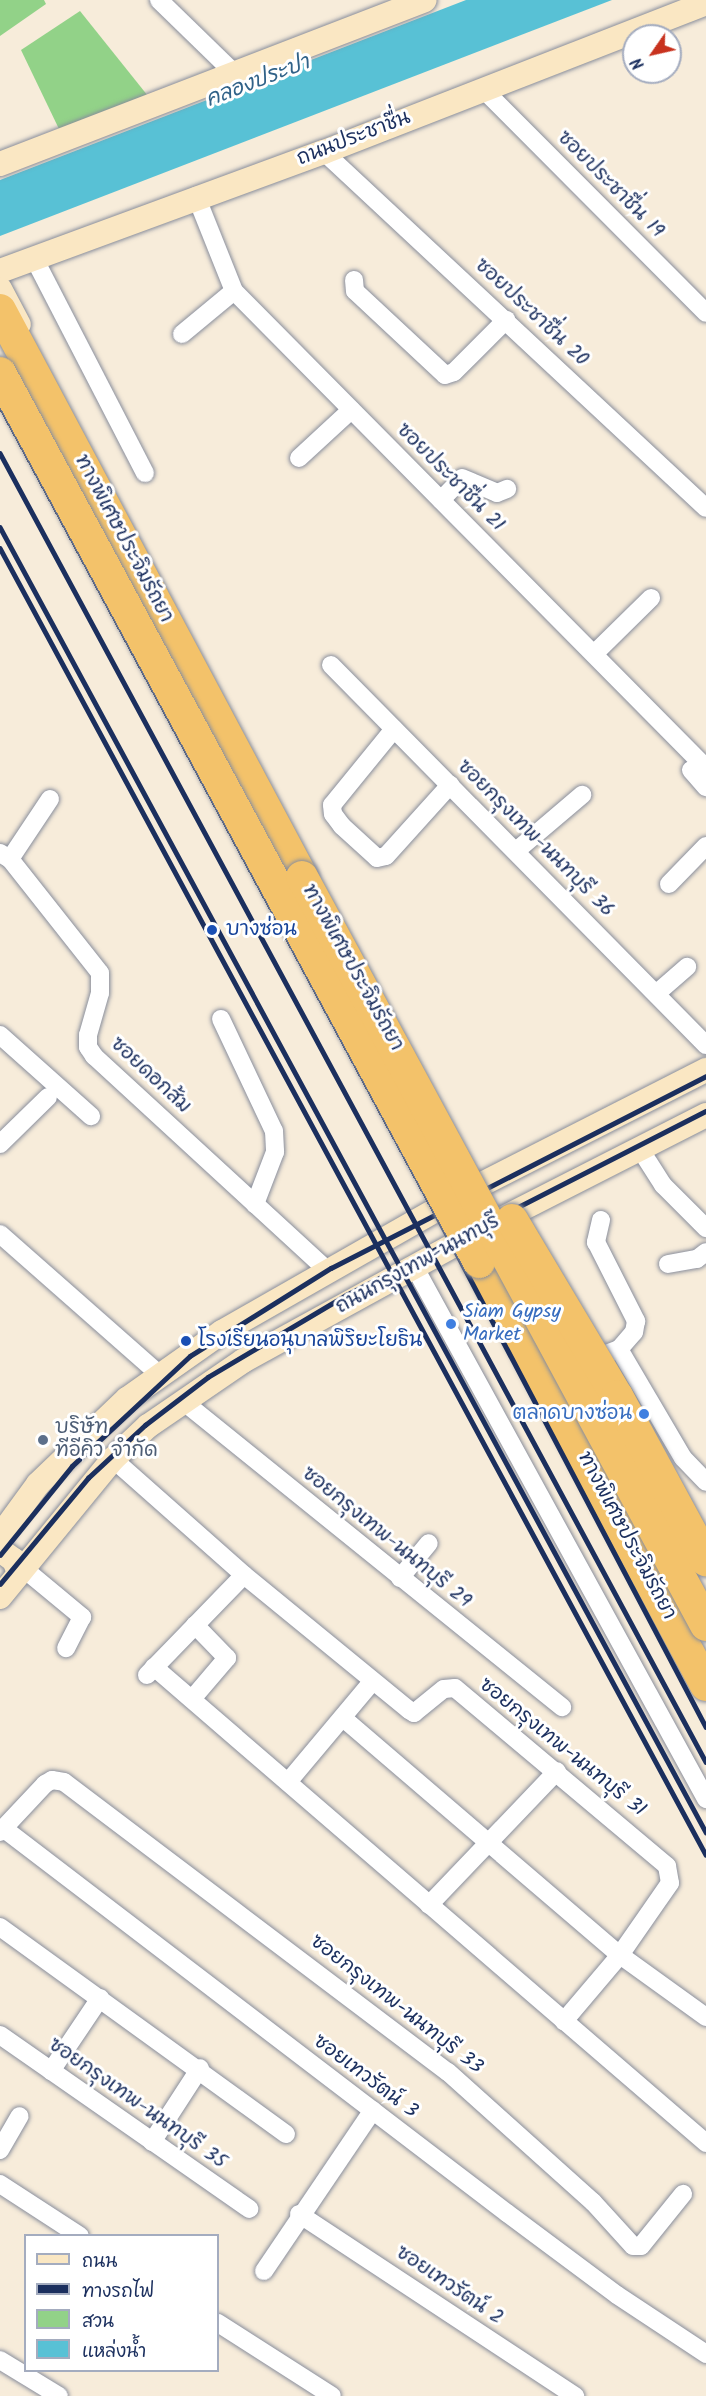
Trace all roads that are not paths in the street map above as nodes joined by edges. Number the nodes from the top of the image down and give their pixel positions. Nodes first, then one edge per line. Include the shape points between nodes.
1 (159, 0) edge
2 (423, 0) edge
3 (706, 3) edge
4 (234, 73) junction
5 (483, 89) junction
6 (324, 152) junction
7 (0, 164) edge
8 (195, 196) junction
9 (34, 258) junction
10 (0, 271) edge
11 (354, 280) dead end
12 (0, 289) edge
13 (234, 291) junction
14 (0, 310) edge
15 (706, 313) edge
16 (506, 320) junction
17 (182, 333) dead end
18 (0, 373) edge
19 (351, 410) junction
20 (299, 458) dead end
21 (145, 473) dead end
22 (507, 489) dead end
23 (441, 500) junction
24 (706, 508) edge
25 (651, 598) dead end
26 (594, 654) junction
27 (331, 665) dead end
28 (394, 729) junction
29 (698, 769) edge
30 (450, 785) junction
31 (706, 787) edge
32 (582, 795) dead end
33 (50, 799) dead end
34 (705, 849) edge
35 (516, 851) junction
36 (5, 856) edge
37 (302, 877) junction
38 (669, 884) dead end
39 (687, 967) dead end
40 (657, 993) junction
41 (221, 1018) dead end
42 (2, 1042) edge
43 (706, 1045) edge
44 (706, 1070) edge
45 (48, 1097) dead end
46 (91, 1116) dead end
47 (702, 1123) edge
48 (0, 1144) edge
49 (640, 1149) junction
50 (478, 1186) junction
51 (255, 1204) junction
52 (601, 1220) dead end
53 (494, 1223) junction
54 (706, 1228) edge
55 (0, 1234) edge
56 (706, 1252) edge
57 (668, 1264) dead end
58 (414, 1266) junction
59 (327, 1271) junction
60 (619, 1349) junction
61 (563, 1368) junction
62 (160, 1375) junction
63 (184, 1402) junction
64 (113, 1459) junction
65 (706, 1482) edge
66 (0, 1536) edge
67 (429, 1543) dead end
68 (0, 1550) edge
69 (706, 1560) edge
70 (21, 1570) junction
71 (243, 1575) junction
72 (400, 1578) junction
73 (0, 1597) edge
74 (195, 1624) junction
75 (706, 1625) edge
76 (706, 1634) edge
77 (66, 1648) dead end
78 (372, 1682) junction
79 (706, 1684) edge
80 (192, 1699) junction
81 (562, 1707) dead end
82 (343, 1719) junction
83 (556, 1771) junction
84 (288, 1782) junction
85 (706, 1799) edge
86 (2, 1830) edge
87 (489, 1841) junction
88 (429, 1905) junction
89 (0, 1927) edge
90 (620, 1955) junction
91 (100, 1998) junction
92 (706, 2017) edge
93 (564, 2020) junction
94 (0, 2035) edge
95 (200, 2068) junction
96 (51, 2071) junction
97 (373, 2110) junction
98 (21, 2116) dead end
99 (286, 2134) dead end
100 (152, 2142) junction
101 (706, 2144) edge
102 (0, 2150) edge
103 (0, 2184) edge
104 (682, 2194) dead end
105 (249, 2210) dead end
106 (299, 2214) junction
107 (78, 2234) edge
108 (264, 2271) dead end
109 (219, 2324) edge
110 (706, 2354) edge
111 (0, 2360) edge
112 (59, 2396) edge
113 (332, 2396) edge
114 (575, 2396) edge

1 - 4 street
2 - 4 main road
3 - 5 main road, ถนนประชาชื่น
4 - 7 main road
5 - 6 main road, ถนนประชาชื่น
5 - 15 street, ซอยประชาชื่น 19
6 - 8 main road, ถนนประชาชื่น
6 - 16 street, ซอยประชาชื่น 20
8 - 9 main road, ถนนประชาชื่น
8 - 13 street, ซอยประชาชื่น 21
9 - 10 main road, ถนนประชาชื่น
9 - 21 street
11 - 16 street via 355,291 445,375 454,372
12 - 50 main road via 275,806 423,1073
13 - 17 street
13 - 19 street, ซอยประชาชื่น 21
14 - 37 highway, ทางพิเศษประจิมรัถยา
16 - 24 street, ซอยประชาชื่น 20
18 - 79 highway, ทางพิเศษประจิมรัถยา, bridge
19 - 20 street
19 - 23 street, ซอยประชาชื่น 21
22 - 23 street via 497,493 462,478
23 - 26 street, ซอยประชาชื่น 21
25 - 26 street
26 - 29 street, ซอยประชาชื่น 21
27 - 28 street, ซอยกรุงเทพ-นนทบุรี 36
28 - 30 street, ซอยกรุงเทพ-นนทบุรี 36
28 - 30 street via 332,805 342,826 377,858 386,856
29 - 31 street, ซอยประชาชื่น 21
30 - 35 street, ซอยกรุงเทพ-นนทบุรี 36
32 - 35 street
33 - 36 street
34 - 38 street
35 - 40 street, ซอยกรุงเทพ-นนทบุรี 36
36 - 51 street, ซอยดอกส้ม via 100,973 100,993 88,1035 88,1047 94,1056
37 - 69 highway, bridge via 400,1015
37 - 75 highway, ทางพิเศษประจิมรัถยา, bridge
39 - 40 street
40 - 43 street, ซอยกรุงเทพ-นนทบุรี 36
41 - 51 street via 274,1131 275,1152
42 - 46 street
44 - 50 main road, ถนนกรุงเทพ-นนทบุรี
45 - 48 street
47 - 49 main road, ถนนกรุงเทพ-นนทบุรี
49 - 53 main road, ถนนกรุงเทพ-นนทบุรี
49 - 54 street via 663,1185
50 - 53 main road
50 - 59 main road, ถนนกรุงเทพ-นนทบุรี
51 - 59 street, ซอยดอกส้ม
52 - 60 street via 596,1242 636,1321 634,1332
53 - 58 main road, ถนนกรุงเทพ-นนทบุรี
53 - 61 main road
55 - 62 street
56 - 57 street via 697,1259
58 - 63 main road, ถนนกรุงเทพ-นนทบุรี via 243,1361
58 - 85 street
59 - 62 main road, ถนนกรุงเทพ-นนทบุรี via 222,1332
60 - 61 street
60 - 65 street via 683,1458
61 - 76 main road
62 - 66 main road, ถนนกรุงเทพ-นนทบุรี via 127,1399 38,1484
63 - 64 main road, ถนนกรุงเทพ-นนทบุรี via 148,1426
63 - 72 street, ซอยกรุงเทพ-นนทบุรี 29
64 - 70 main road, ถนนกรุงเทพ-นนทบุรี
64 - 71 street, ซอยกรุงเทพ-นนทบุรี 31
67 - 72 street
68 - 70 main road via 15,1560
70 - 73 main road, ถนนกรุงเทพ-นนทบุรี
70 - 77 street via 82,1617
71 - 74 street
71 - 78 street, ซอยกรุงเทพ-นนทบุรี 31
72 - 81 street, ซอยกรุงเทพ-นนทบุรี 29
74 - 80 street via 227,1658
74 - 80 street via 151,1671
78 - 82 street
78 - 83 street, ซอยกรุงเทพ-นนทบุรี 31 via 414,1713 444,1689 455,1688
80 - 84 street
82 - 84 street
82 - 87 street
83 - 87 street
83 - 90 street, ซอยกรุงเทพ-นนทบุรี 31 via 668,1866 670,1883
84 - 88 street
86 - 97 street, ซอยเทวรัตน์ 3
86 - 104 street, ซอยกรุงเทพ-นนทบุรี 33 via 52,1780 64,1782 414,2045 549,2162 633,2246 641,2246
87 - 88 street
87 - 90 street
88 - 93 street
89 - 91 street
90 - 92 street
90 - 93 street, ซอยกรุงเทพ-นนทบุรี 31
91 - 95 street
91 - 96 street
93 - 101 street
94 - 96 street, ซอยกรุงเทพ-นนทบุรี 35
95 - 99 street
95 - 100 street
96 - 100 street, ซอยกรุงเทพ-นนทบุรี 35
97 - 106 street
97 - 110 street, ซอยเทวรัตน์ 3 via 617,2295
98 - 102 street
100 - 105 street, ซอยกรุงเทพ-นนทบุรี 35
103 - 107 street
106 - 108 street
106 - 114 street, ซอยเทวรัตน์ 2
109 - 113 street
111 - 112 street

